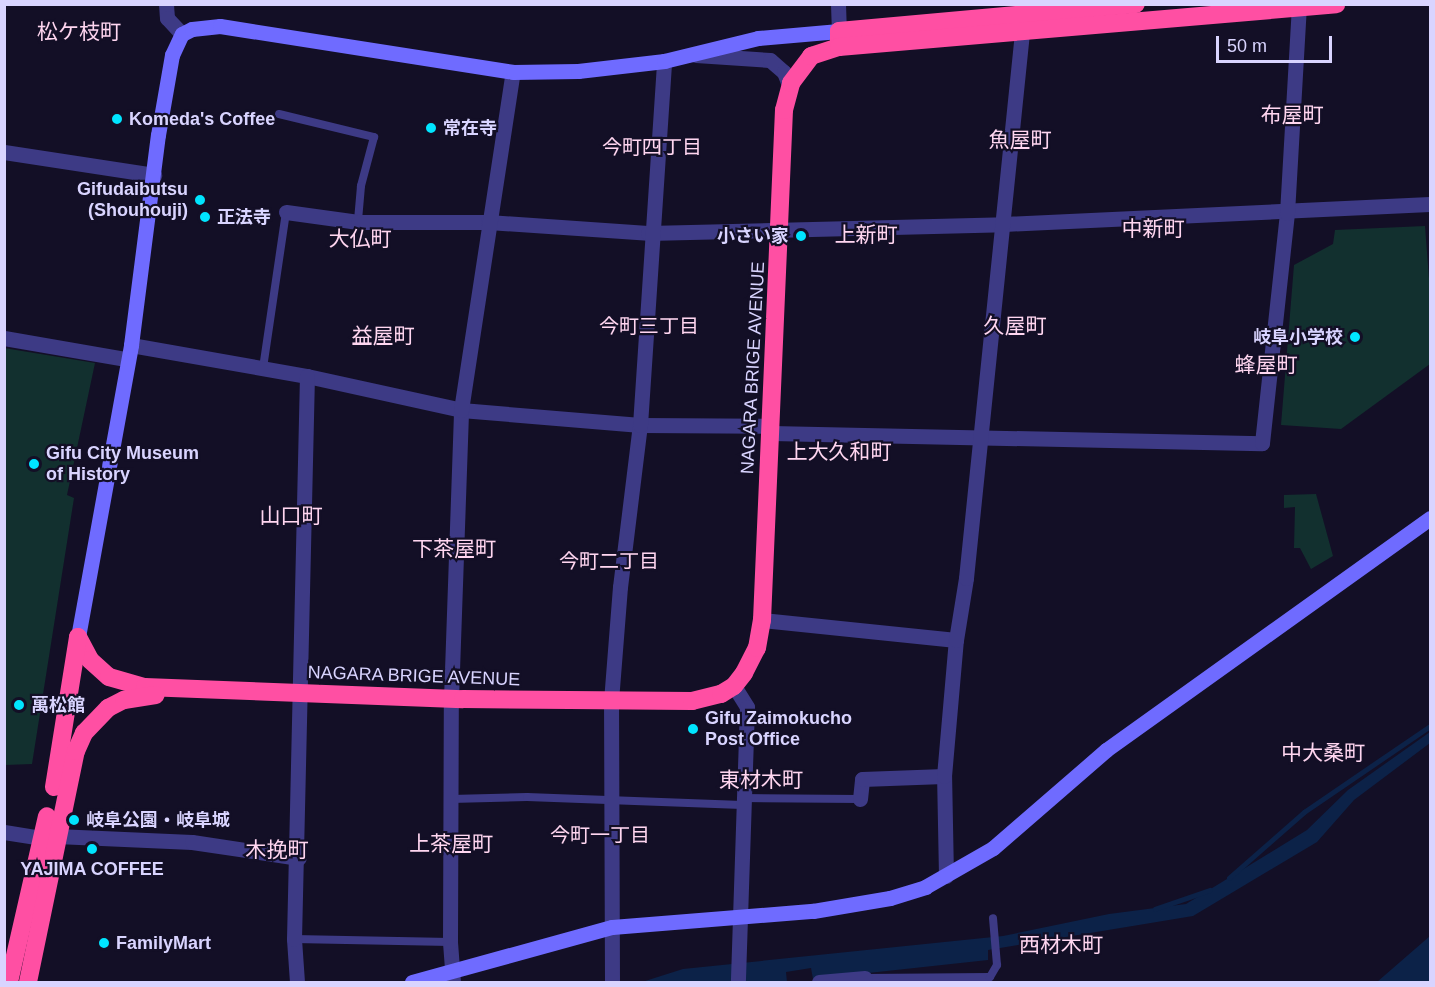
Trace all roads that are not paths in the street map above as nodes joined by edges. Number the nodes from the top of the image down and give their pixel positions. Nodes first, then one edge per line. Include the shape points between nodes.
1 (166, 4) edge
2 (838, 4) edge
3 (1136, 4) edge
4 (1336, 4) edge
5 (1299, 7) edge
6 (979, 12) edge
7 (1107, 12) edge
8 (1022, 32) junction
9 (182, 34) junction
10 (839, 39) junction
11 (693, 55) junction
12 (664, 61) junction
13 (513, 72) junction
14 (790, 88) junction
15 (279, 114) dead end
16 (4, 152) edge
17 (154, 175) junction
18 (1431, 204) edge
19 (286, 212) joint
20 (1287, 213) junction
21 (358, 222) junction
22 (488, 222) junction
23 (1004, 224) junction
24 (781, 229) junction
25 (655, 232) junction
26 (4, 338) edge
27 (129, 352) junction
28 (263, 368) junction
29 (307, 376) junction
30 (461, 411) junction
31 (640, 425) junction
32 (771, 429) junction
33 (980, 435) junction
34 (1431, 518) edge
35 (762, 620) junction
36 (78, 637) junction
37 (956, 640) junction
38 (734, 686) junction
39 (212, 692) junction
40 (300, 694) junction
41 (451, 699) junction
42 (611, 701) junction
43 (944, 776) junction
44 (451, 799) junction
45 (860, 799) joint
46 (742, 801) junction
47 (611, 803) junction
48 (4, 832) edge
49 (49, 837) junction
50 (299, 858) junction
51 (946, 876) junction
52 (739, 917) junction
53 (993, 921) dead end
54 (612, 927) junction
55 (294, 939) junction
56 (450, 942) junction
57 (452, 977) edge
58 (866, 980) edge
59 (9, 982) edge
60 (28, 982) edge
61 (297, 982) edge
62 (412, 982) edge
63 (612, 982) edge
64 (738, 982) edge
65 (819, 982) edge

1 - 9 street via 167,18
2 - 10 street
3 - 7 highway, NAGARA BRIGE AVENUE
4 - 5 highway, NAGARA BRIGE AVENUE
5 - 7 highway, NAGARA BRIGE AVENUE
5 - 20 street
6 - 7 highway, NAGARA BRIGE AVENUE
6 - 10 highway, NAGARA BRIGE AVENUE
7 - 8 highway, NAGARA BRIGE AVENUE
8 - 10 highway, NAGARA BRIGE AVENUE
8 - 23 street
9 - 13 street via 192,28 220,26
9 - 17 street via 172,55
10 - 11 street via 759,38
10 - 14 highway, NAGARA BRIGE AVENUE via 811,56
11 - 12 street
11 - 14 street via 770,60 783,72
12 - 13 street via 578,71
12 - 25 street
13 - 22 street
14 - 24 highway, NAGARA BRIGE AVENUE via 784,110
15 - 21 lane via 374,137 361,186
16 - 17 street
17 - 27 street
18 - 20 street
19 - 21 street
19 - 28 lane
20 - 23 street
20 - 33 street via 1262,443
21 - 22 street
22 - 25 street
22 - 30 street
23 - 24 street
23 - 33 street
24 - 25 street
24 - 32 highway, NAGARA BRIGE AVENUE
25 - 31 street
26 - 27 street
27 - 28 street
27 - 36 street
28 - 29 street
29 - 30 street
29 - 40 street
30 - 31 street
30 - 41 street
31 - 32 street
31 - 42 street
32 - 33 street
32 - 35 highway, NAGARA BRIGE AVENUE
33 - 37 street
34 - 51 street via 1166,705 1106,750 993,848
35 - 37 street
35 - 38 highway, NAGARA BRIGE AVENUE via 757,648
36 - 39 highway, NAGARA BRIGE AVENUE via 90,660 121,683
36 - 49 highway, NAGARA BRIGE AVENUE
37 - 43 street
38 - 42 highway, NAGARA BRIGE AVENUE via 693,701
38 - 46 street via 747,706
39 - 40 highway, NAGARA BRIGE AVENUE
39 - 49 highway, NAGARA BRIGE AVENUE via 124,700 95,719 84,733
40 - 41 highway, NAGARA BRIGE AVENUE
40 - 50 street
41 - 42 highway, NAGARA BRIGE AVENUE
41 - 44 street
42 - 47 street
43 - 45 street via 862,779
43 - 51 street
44 - 47 lane via 527,797
44 - 56 street
45 - 46 lane
46 - 47 lane
46 - 52 street
47 - 54 street
48 - 49 street
49 - 50 street via 192,842
49 - 59 highway, NAGARA BRIGE AVENUE
49 - 60 highway, NAGARA BRIGE AVENUE
50 - 55 street
51 - 52 street via 890,898 813,912
52 - 54 street
52 - 64 street
53 - 58 lane via 995,973 980,980
54 - 57 street
54 - 63 street
55 - 56 lane
55 - 61 street
56 - 57 street
57 - 62 street
58 - 65 street

